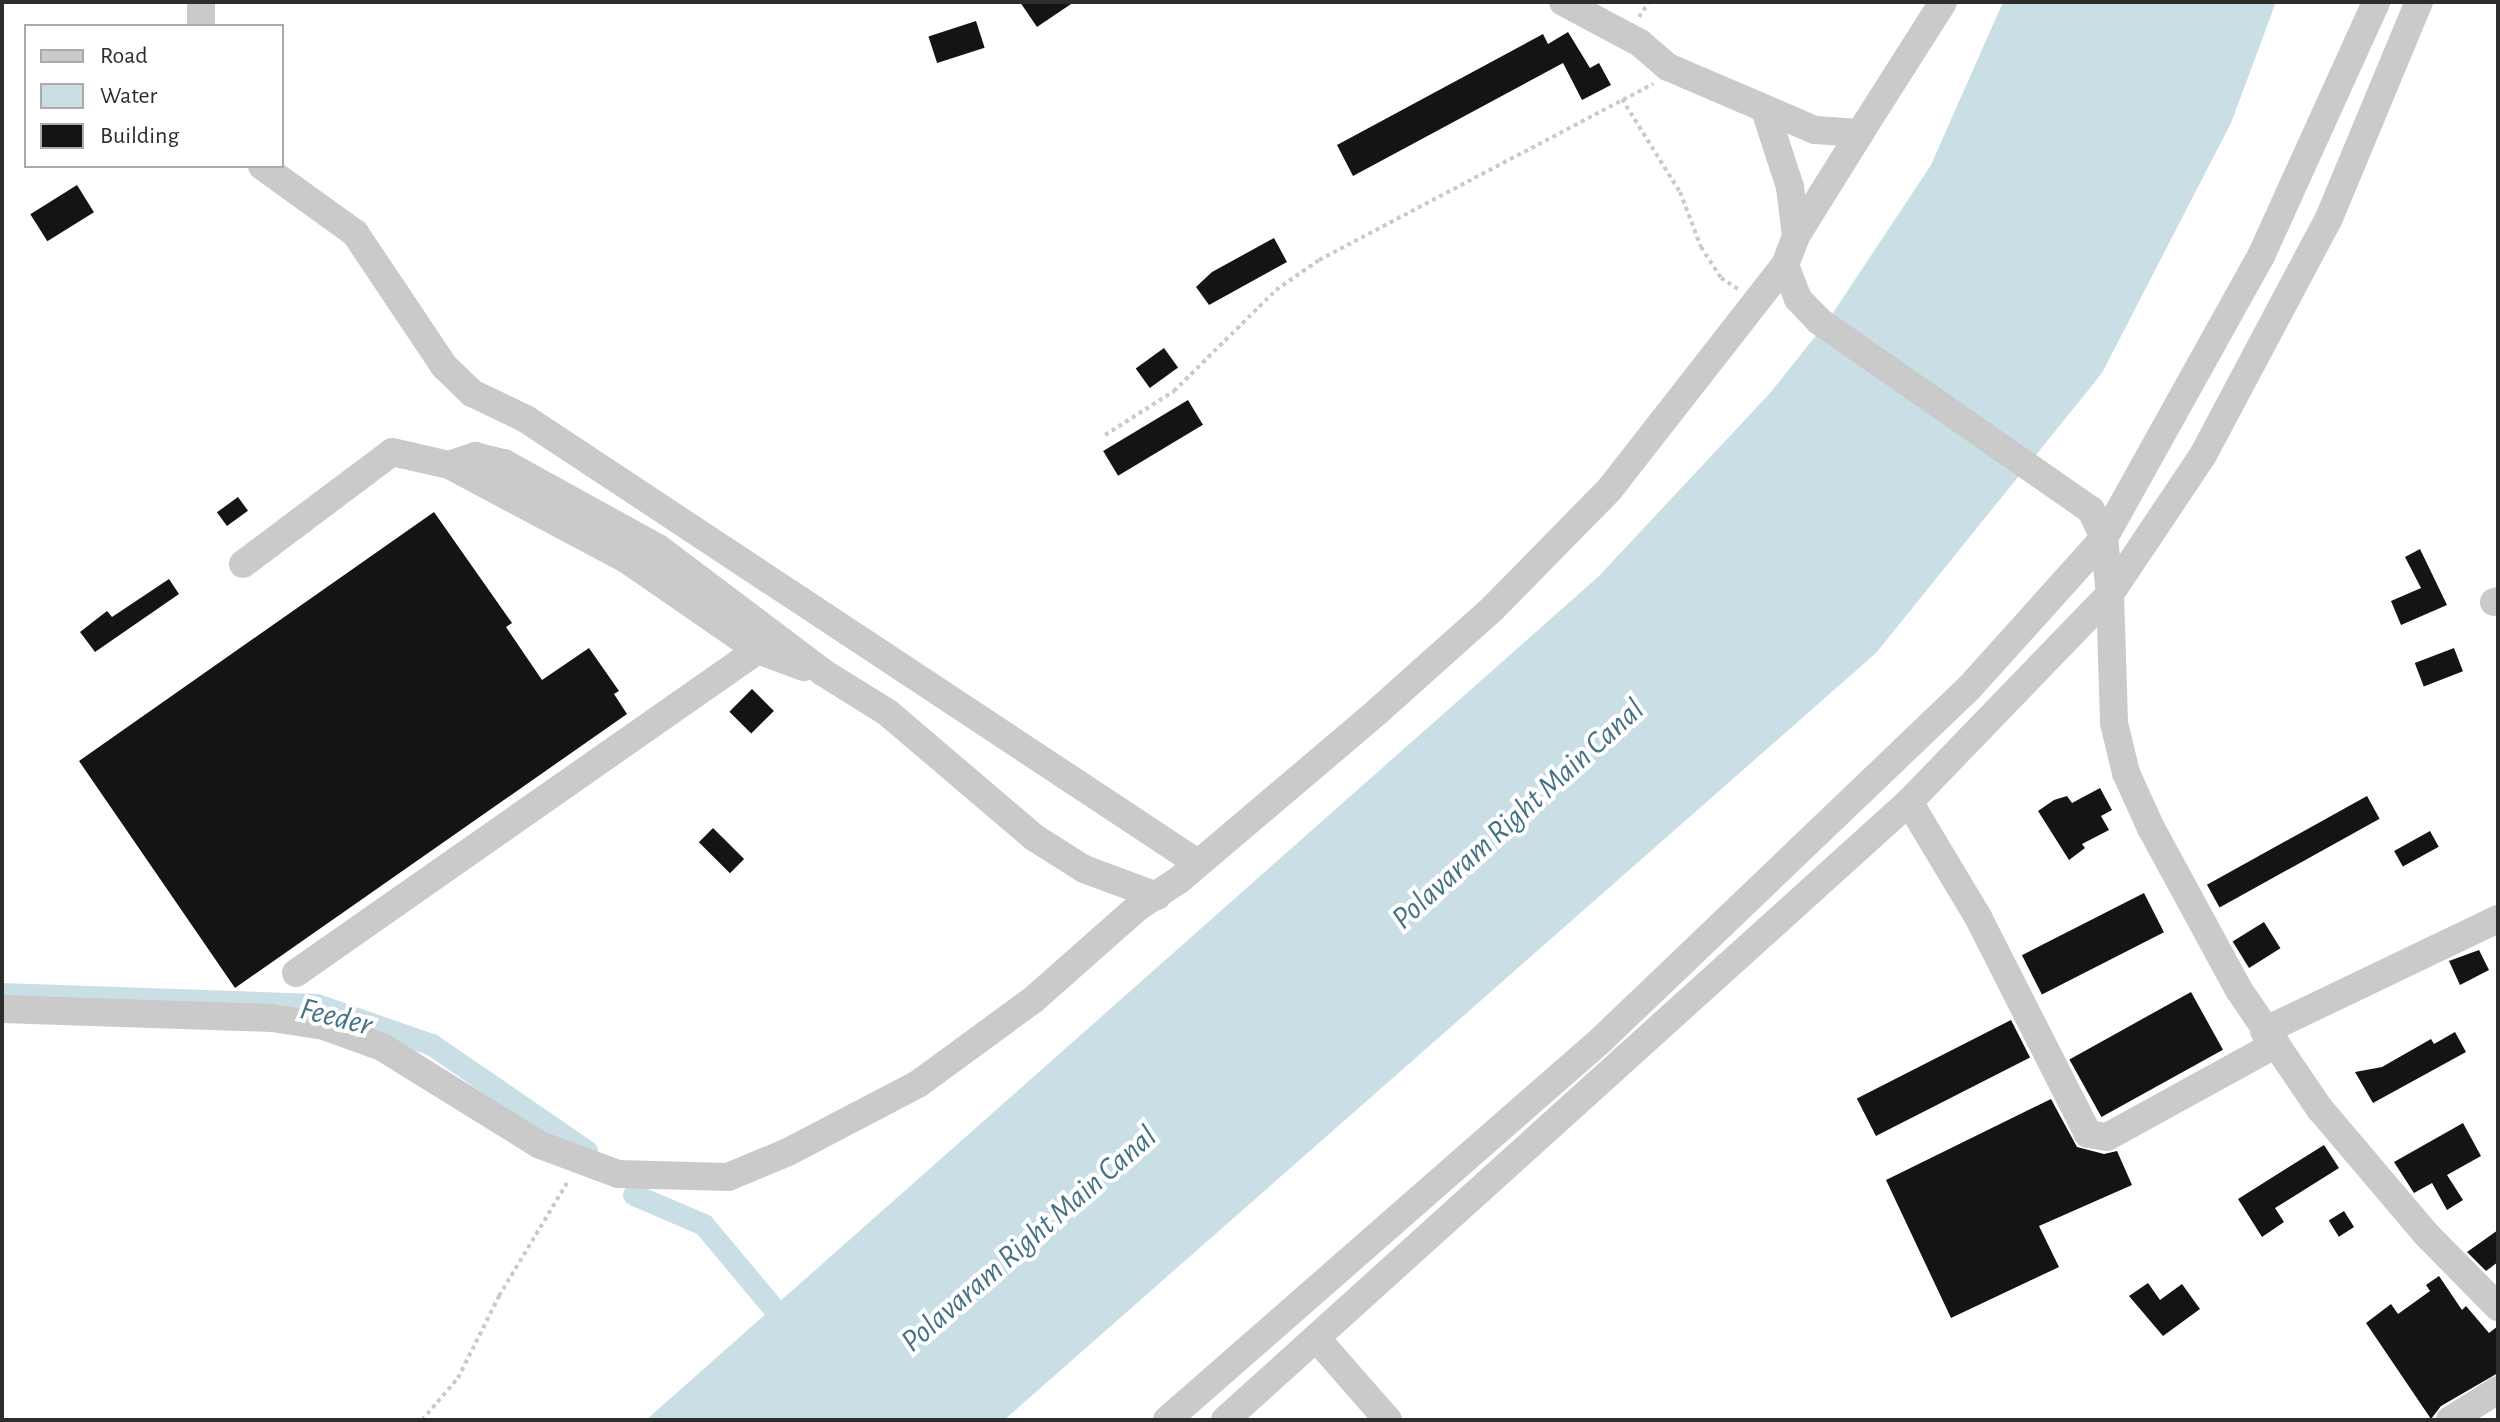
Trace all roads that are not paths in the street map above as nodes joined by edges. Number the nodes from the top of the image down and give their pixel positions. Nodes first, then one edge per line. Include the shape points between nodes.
1 (201, 2) edge
2 (1563, 2) edge
3 (1943, 2) edge
4 (2376, 2) edge
5 (2419, 2) edge
6 (201, 24) edge
7 (1765, 110) junction
8 (1860, 133) junction
9 (265, 168) edge
10 (1796, 236) junction
11 (1785, 265) junction
12 (2104, 538) junction
13 (243, 564) dead end
14 (2110, 594) junction
15 (767, 643) junction
16 (1909, 802) junction
17 (1196, 862) junction
18 (1157, 896) junction
19 (2498, 919) edge
20 (296, 973) dead end
21 (2, 1009) edge
22 (2270, 1038) junction
23 (2498, 1307) edge
24 (1317, 1339) junction
25 (2498, 1390) edge
26 (1167, 1420) edge
27 (1225, 1420) edge
28 (1388, 1420) edge
29 (2450, 1420) edge

1 - 6 street
2 - 7 street via 1640,43 1668,67
3 - 8 street
4 - 12 street via 2261,256
5 - 14 street via 2329,218 2203,455
7 - 8 street via 1815,130
7 - 10 street via 1790,187
8 - 10 street
9 - 17 street via 355,233 444,366 472,393 526,419
10 - 11 street
11 - 12 street via 1798,299 1819,321 2069,491 2091,510
11 - 17 street via 1609,490 1493,608
12 - 14 street
12 - 26 street via 1969,688 1601,1040
13 - 15 street via 392,452 449,465 475,456 504,463 658,548
14 - 16 street
14 - 22 street via 2114,723 2126,773 2151,828
15 - 18 street via 888,713 1035,838 1084,869
15 - 20 street
16 - 22 street via 1978,917 2088,1134 2107,1137
16 - 24 street
17 - 18 street
18 - 21 street via 1034,999 918,1084 728,1177 618,1174 579,1162 540,1145 382,1047 324,1026 272,1018
19 - 22 street
22 - 23 street via 2385,1187
24 - 27 street
24 - 28 street
25 - 29 street

